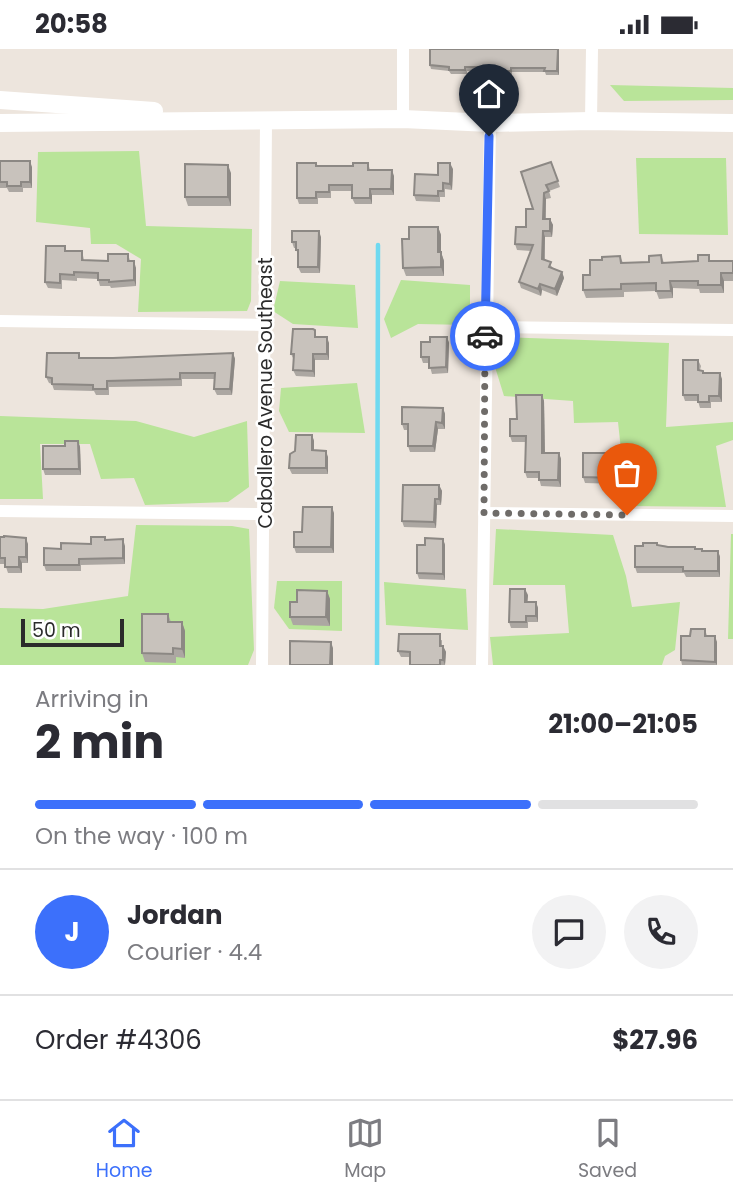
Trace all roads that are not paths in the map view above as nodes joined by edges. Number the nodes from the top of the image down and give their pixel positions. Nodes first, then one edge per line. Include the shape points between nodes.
1 (403, 49) edge
2 (592, 49) edge
3 (0, 100) edge
4 (403, 119) junction
5 (266, 121) junction
6 (591, 121) junction
7 (0, 123) edge
8 (490, 123) junction
9 (733, 123) edge
10 (0, 321) edge
11 (266, 325) junction
12 (485, 327) junction
13 (733, 330) edge
14 (0, 511) edge
15 (484, 513) junction
16 (264, 514) junction
17 (733, 516) edge
18 (262, 665) edge
19 (482, 665) edge

1 - 4 street
2 - 6 street
3 - 5 street
4 - 5 street
4 - 8 street
5 - 7 street
5 - 11 street, Caballero Avenue Southeast
6 - 8 street
6 - 9 street
8 - 12 street
10 - 11 street
11 - 16 street, Caballero Avenue Southeast
12 - 13 street
12 - 15 street
14 - 16 street
15 - 17 street
15 - 19 street
16 - 18 street, Caballero Avenue Southeast

